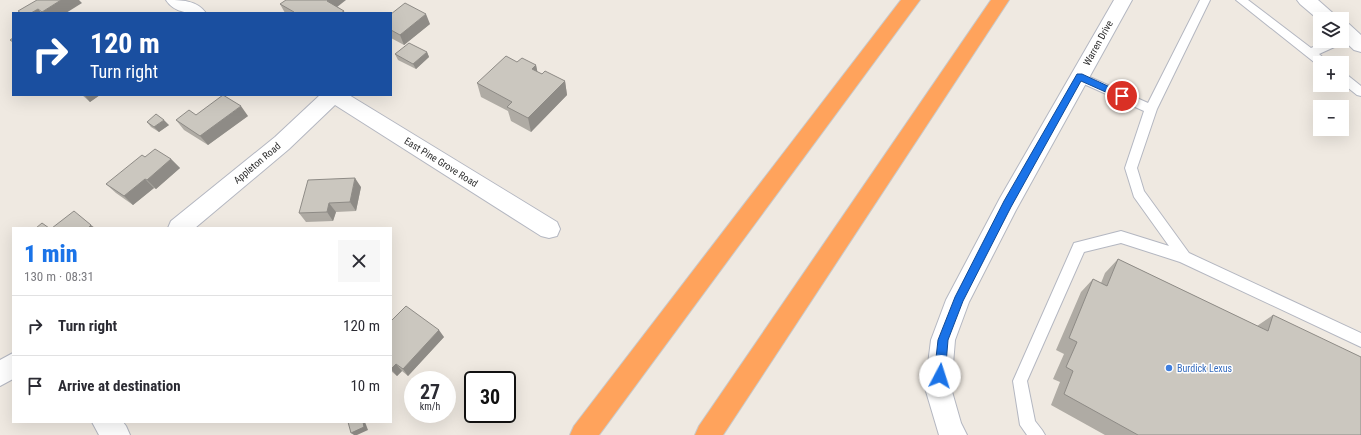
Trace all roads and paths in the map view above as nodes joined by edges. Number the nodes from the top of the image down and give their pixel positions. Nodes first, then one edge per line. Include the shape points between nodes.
1 (175, 0) edge
2 (911, 0) edge
3 (1000, 0) edge
4 (1123, 0) edge
5 (1205, 0) edge
6 (1241, 0) edge
7 (1306, 0) edge
8 (195, 12) edge
9 (1321, 12) edge
10 (1320, 48) edge
11 (1310, 52) junction
12 (1315, 56) edge
13 (1080, 76) junction
14 (1349, 83) edge
15 (1361, 92) edge
16 (332, 96) edge
17 (335, 96) edge
18 (1151, 109) junction
19 (181, 227) edge
20 (549, 230) dead end
21 (1184, 257) junction
22 (1361, 340) edge
23 (12, 366) edge
24 (0, 374) edge
25 (106, 423) edge
26 (116, 435) edge
27 (583, 435) edge
28 (708, 435) edge
29 (954, 435) edge
30 (1037, 435) edge

1 - 8 street
2 - 27 highway
3 - 28 highway
4 - 13 street, Warren Drive
5 - 18 lane
6 - 11 lane
7 - 9 street
10 - 11 lane
11 - 12 lane
13 - 18 lane
13 - 29 street, Warren Drive via 1008,204 958,300 943,340 938,388 950,430
14 - 15 lane
16 - 19 street, Appleton Road via 282,143
17 - 20 street, East Pine Grove Road
18 - 21 lane via 1131,168 1138,193
21 - 22 lane
21 - 30 lane via 1121,237 1079,247 1020,381 1028,425
23 - 24 street
25 - 26 street

